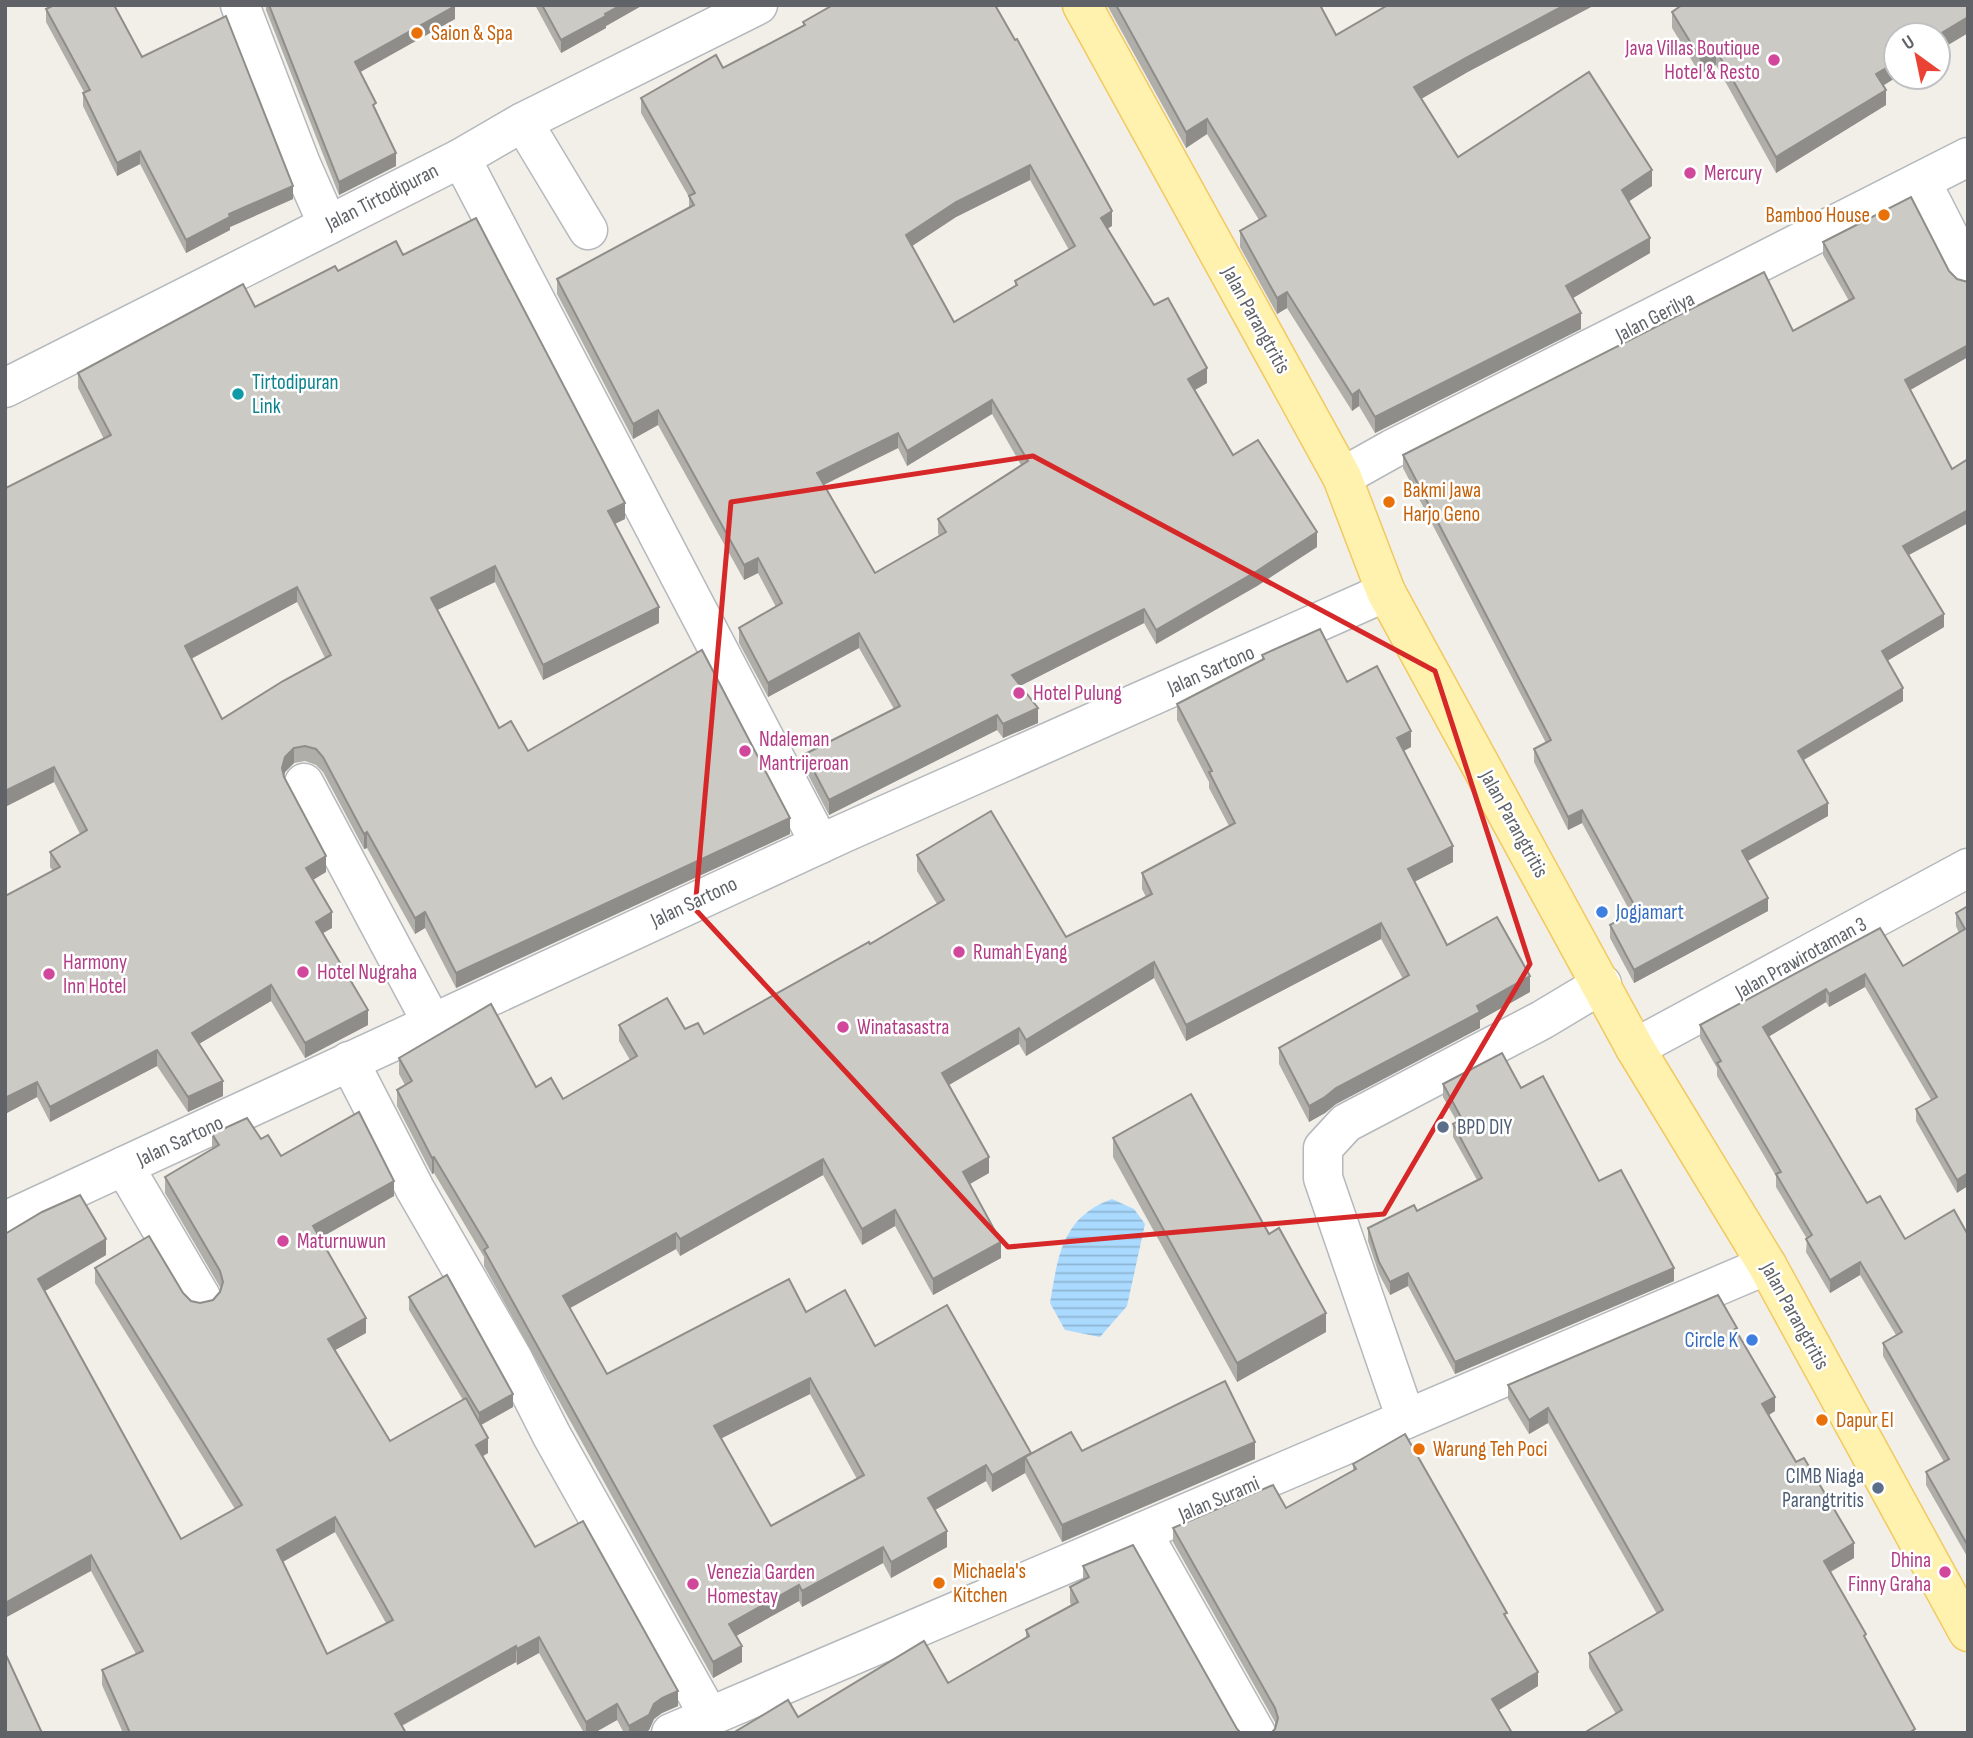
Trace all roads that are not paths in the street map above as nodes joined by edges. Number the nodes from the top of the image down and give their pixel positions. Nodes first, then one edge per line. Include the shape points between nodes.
1 (240, 5) edge
2 (758, 5) edge
3 (1082, 5) edge
4 (523, 122) junction
5 (1968, 157) edge
6 (461, 158) junction
7 (1921, 181) junction
8 (328, 225) junction
9 (587, 230) dead end
10 (1968, 273) edge
11 (5, 388) edge
12 (1342, 477) junction
13 (1386, 592) junction
14 (304, 783) dead end
15 (820, 844) junction
16 (1968, 868) edge
17 (1602, 984) junction
18 (432, 1023) junction
19 (1635, 1048) junction
20 (349, 1061) junction
21 (124, 1166) junction
22 (5, 1221) edge
23 (1767, 1265) junction
24 (201, 1297) dead end
25 (1406, 1419) junction
26 (1142, 1532) junction
27 (1968, 1632) edge
28 (709, 1716) junction
29 (670, 1733) edge
30 (1256, 1733) edge

1 - 8 street
2 - 4 street, Jalan Tirtodipuran
3 - 12 main road, Jalan Parangtritis
4 - 6 street, Jalan Tirtodipuran
4 - 9 street
5 - 7 street, Jalan Gerilya
6 - 8 street, Jalan Tirtodipuran
6 - 15 street
7 - 10 street
7 - 12 street, Jalan Gerilya
8 - 11 street, Jalan Tirtodipuran
12 - 13 main road, Jalan Parangtritis
13 - 15 street, Jalan Sartono
13 - 17 main road, Jalan Parangtritis
14 - 18 street
15 - 18 street, Jalan Sartono
16 - 19 street, Jalan Prawirotaman 3
17 - 19 main road, Jalan Parangtritis
17 - 25 street via 1346,1123 1323,1148 1322,1178
18 - 20 street, Jalan Sartono
19 - 23 main road, Jalan Parangtritis
20 - 21 street, Jalan Sartono
20 - 28 street via 415,1189
21 - 22 street, Jalan Sartono
21 - 24 street
23 - 25 street, Jalan Surami
23 - 27 main road, Jalan Parangtritis
25 - 26 street, Jalan Surami
26 - 28 street, Jalan Surami
26 - 30 street
28 - 29 street, Jalan Surami

